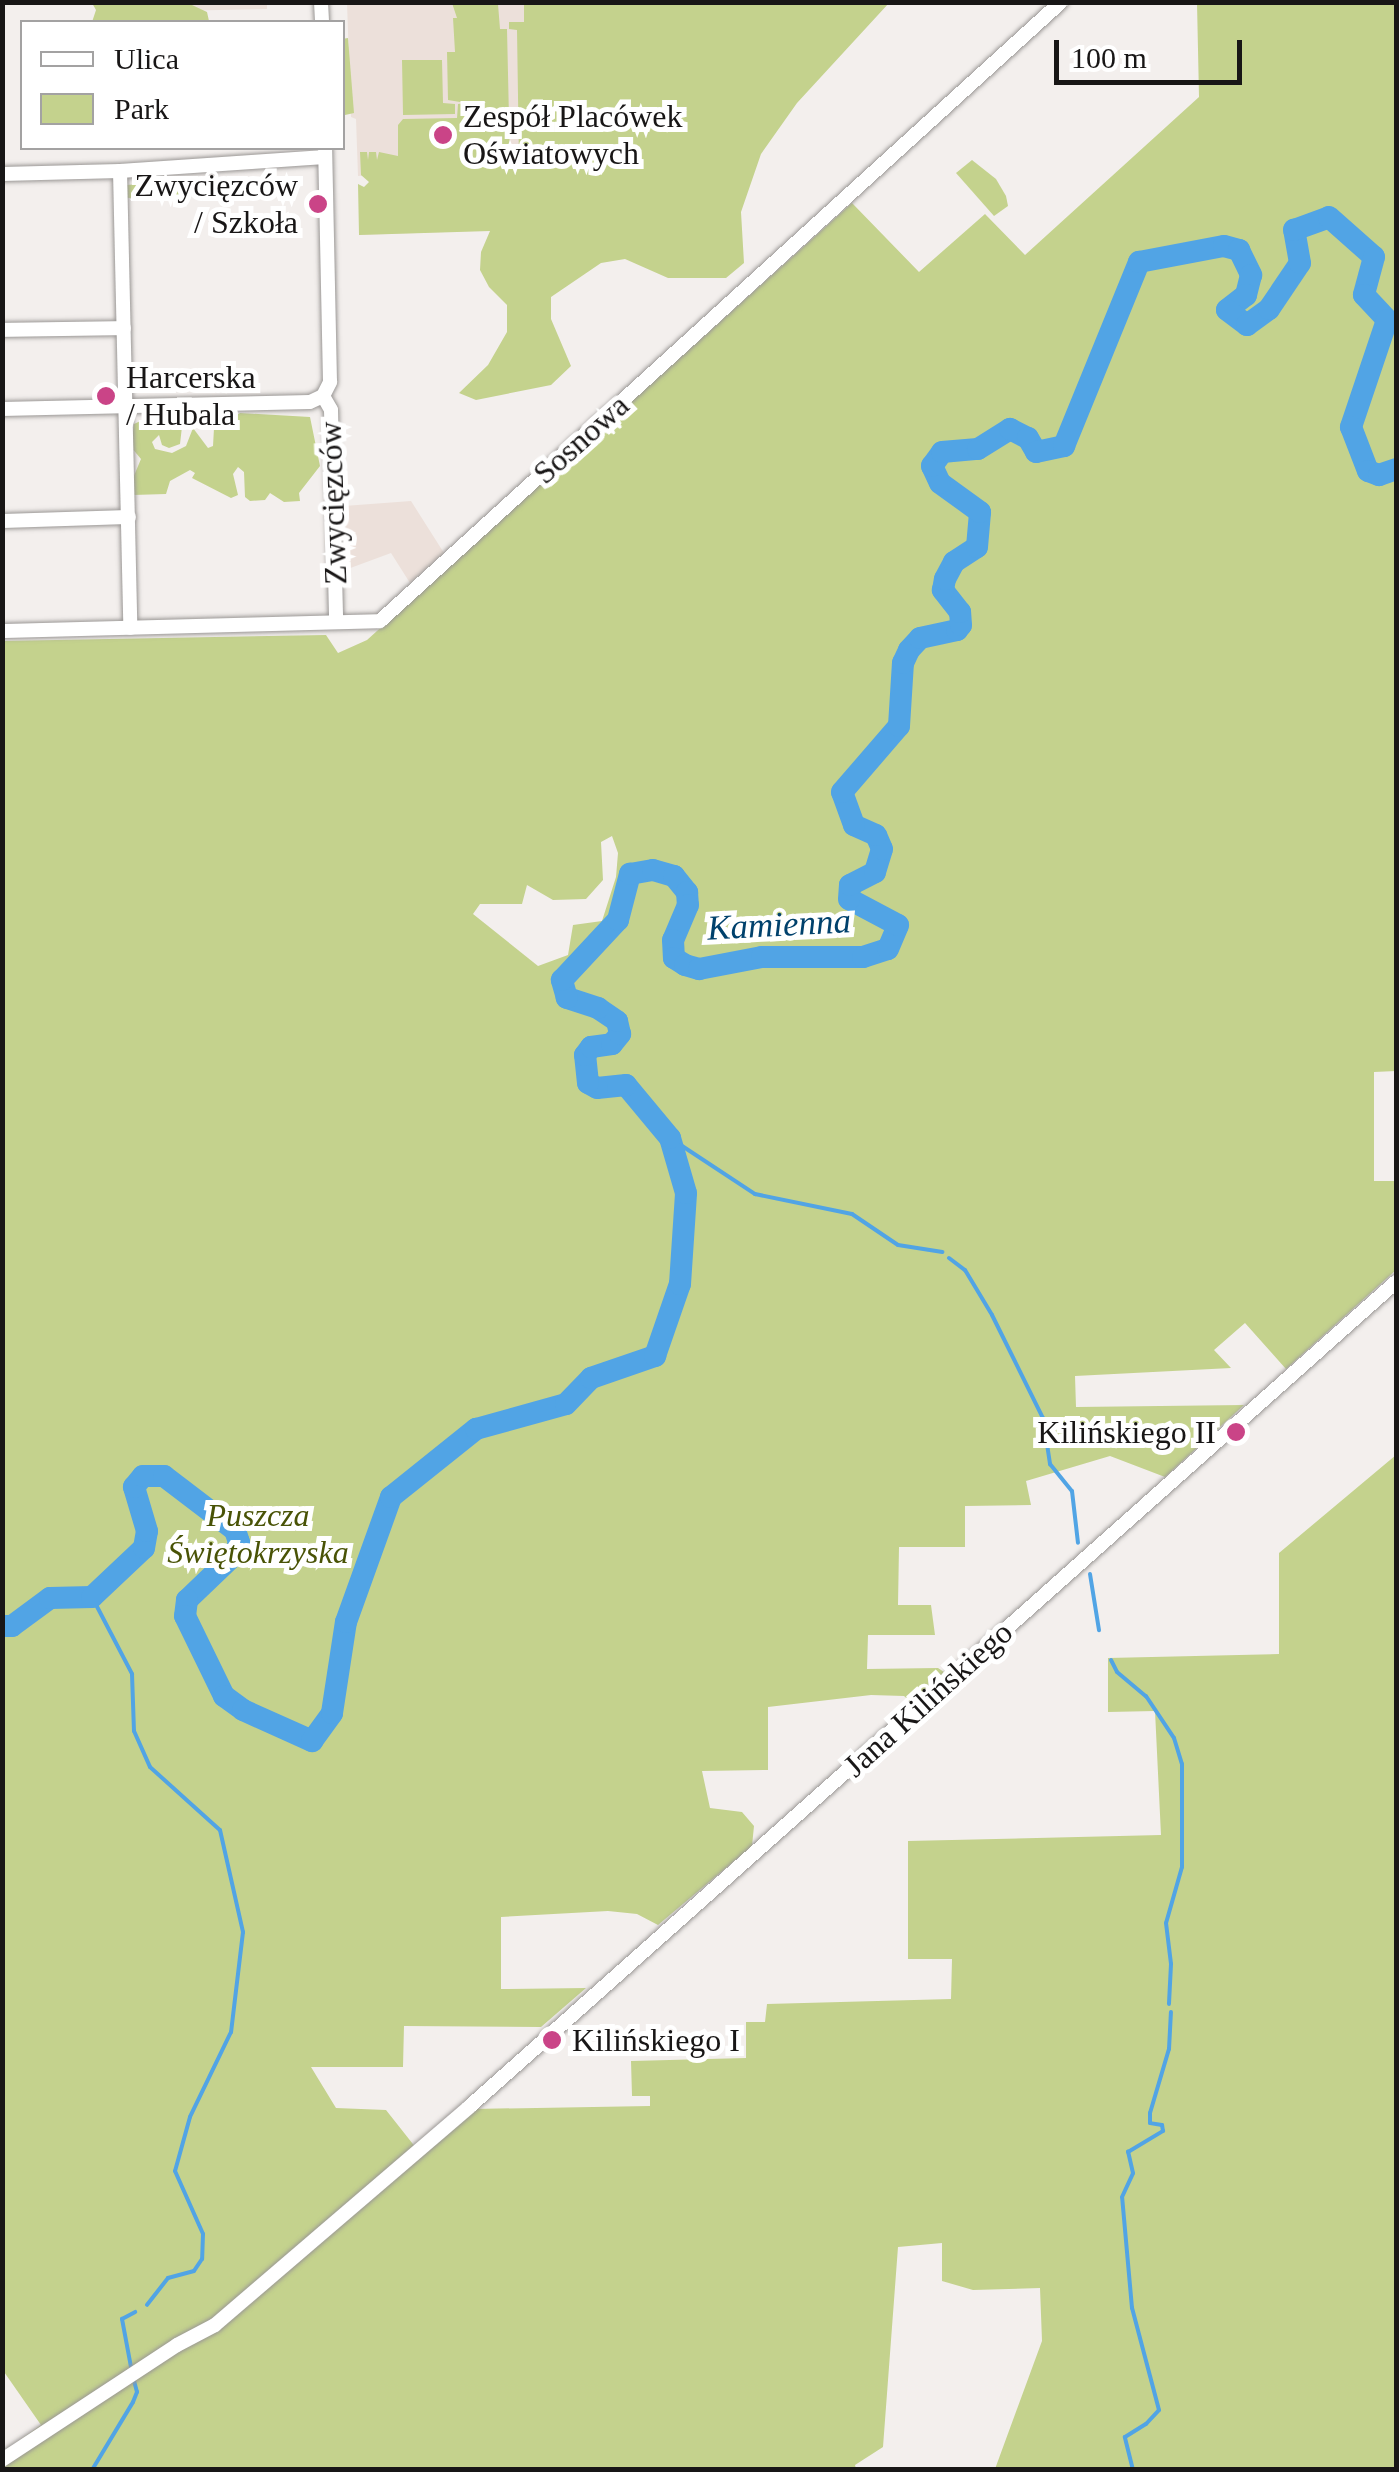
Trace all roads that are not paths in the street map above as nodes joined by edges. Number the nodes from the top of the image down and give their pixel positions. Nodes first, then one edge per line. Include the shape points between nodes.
1 (1061, 2) edge
2 (325, 152) edge
3 (120, 172) junction
4 (2, 174) edge
5 (124, 328) junction
6 (2, 330) edge
7 (323, 396) junction
8 (126, 406) junction
9 (2, 410) edge
10 (128, 516) junction
11 (2, 520) edge
12 (336, 622) junction
13 (130, 628) junction
14 (2, 631) edge
15 (1396, 1282) edge
16 (2, 2460) edge

1 - 12 street, Sosnowa via 380,621
2 - 3 street
2 - 7 street, Zwycięzców via 330,382
3 - 4 street
3 - 5 street
5 - 6 street
5 - 8 street
7 - 8 street via 310,402
7 - 12 street, Zwycięzców via 331,410
8 - 9 street
8 - 10 street
10 - 11 street
10 - 13 street
12 - 13 street, Sosnowa
13 - 14 street, Sosnowa
15 - 16 street, Jana Kilińskiego via 215,2325

